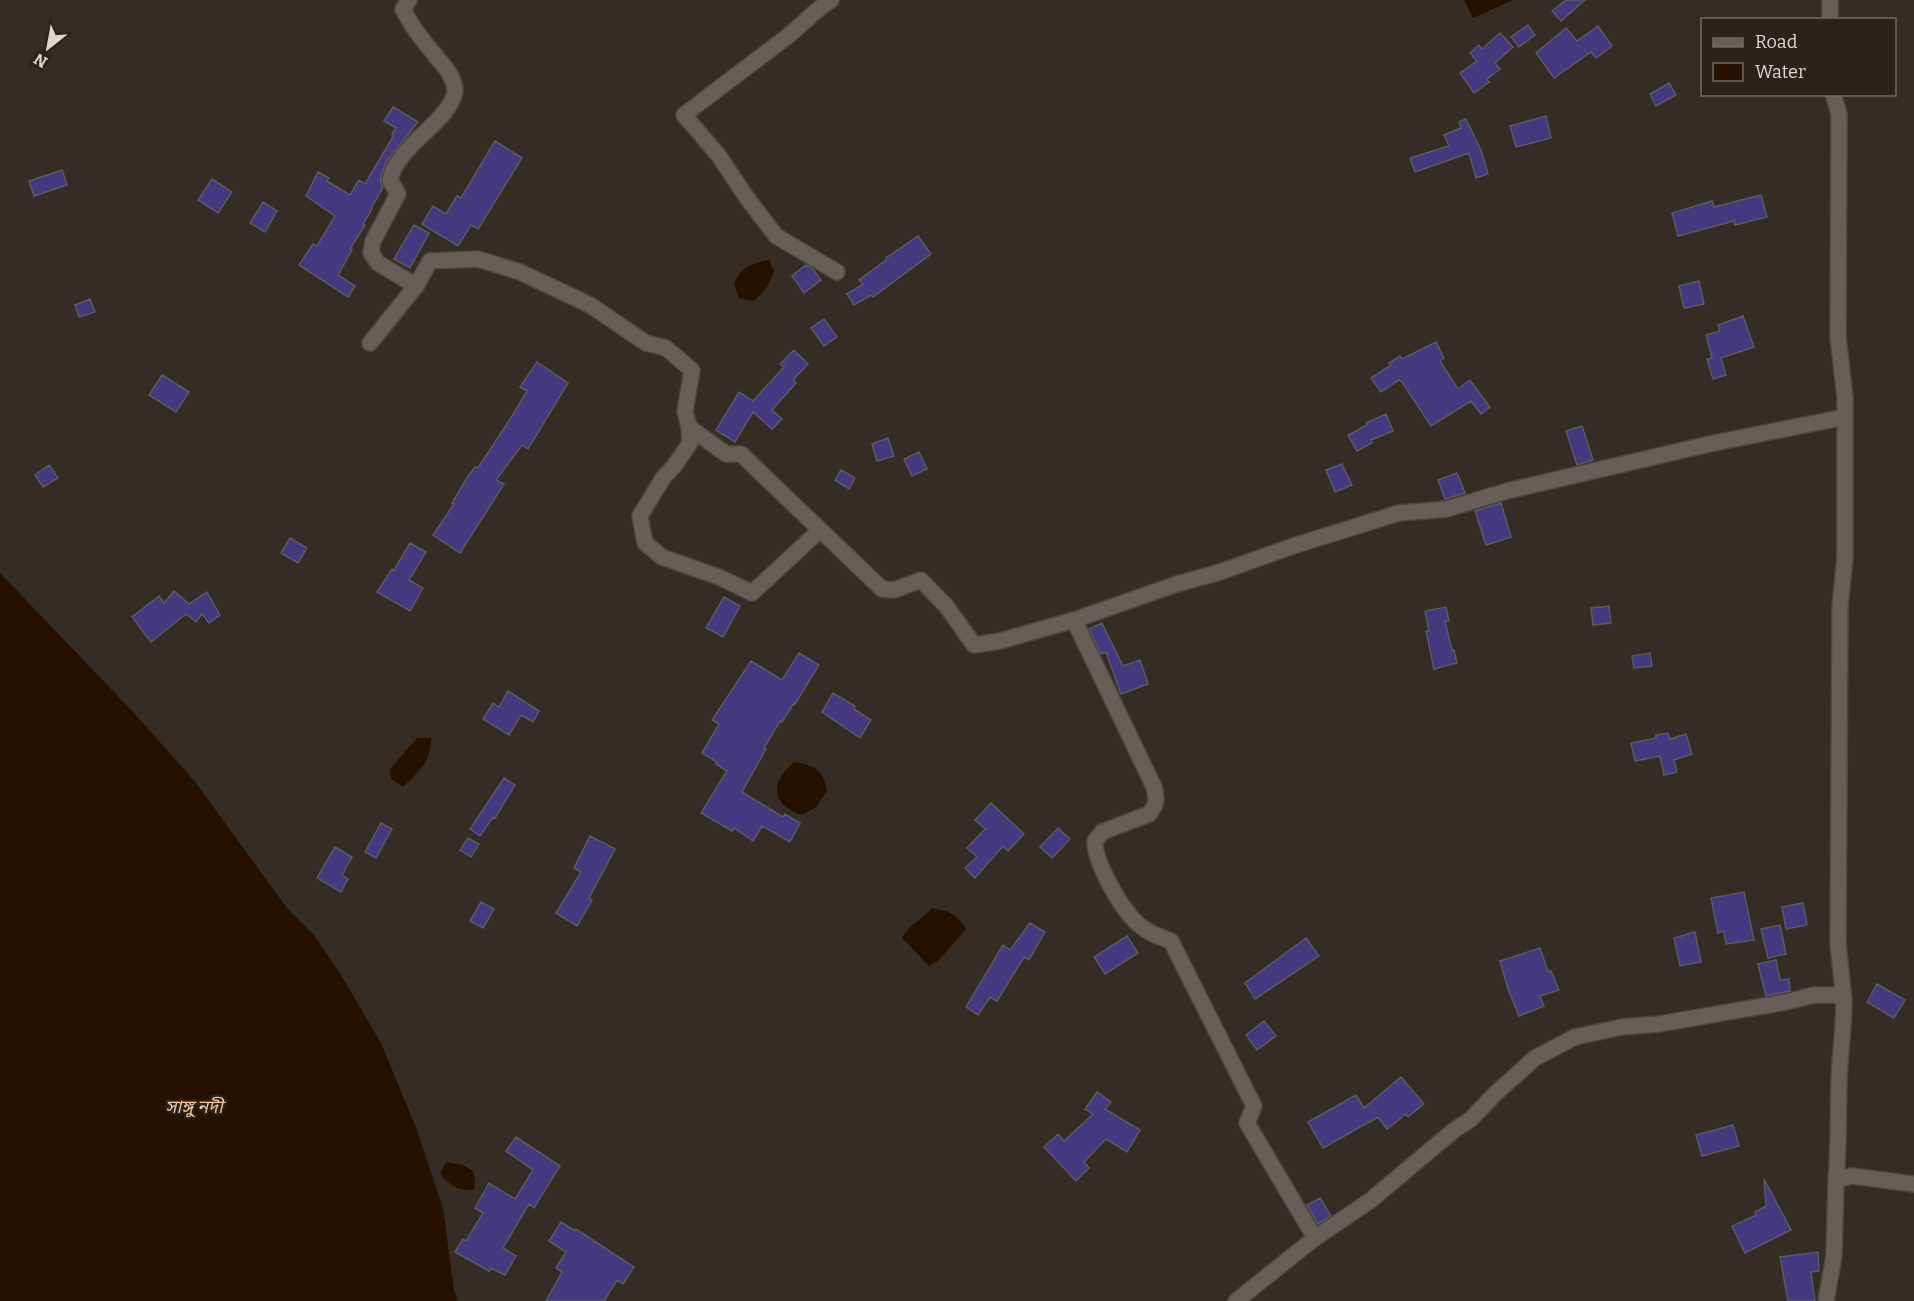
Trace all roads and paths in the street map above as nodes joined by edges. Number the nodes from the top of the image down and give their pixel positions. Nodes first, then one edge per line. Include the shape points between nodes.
1 (409, 0) edge
2 (831, 0) edge
3 (1830, 0) edge
4 (1830, 18) edge
5 (1834, 96) edge
6 (837, 272) dead end
7 (416, 286) junction
8 (370, 343) dead end
9 (1845, 417) junction
10 (689, 427) junction
11 (820, 530) junction
12 (1074, 620) junction
13 (1844, 1000) junction
14 (1836, 1180) junction
15 (1914, 1184) edge
16 (1316, 1238) junction
17 (1236, 1301) edge
18 (1826, 1301) edge

1 - 7 street via 403,9 409,21 449,72 455,89 452,102 392,171 390,180 398,194 373,241 371,253 378,263
2 - 6 street via 684,115 719,156 776,236
3 - 4 street
5 - 9 street via 1839,114 1838,337
7 - 8 street
7 - 10 street via 430,261 478,259 520,272 590,305 646,343 666,348 692,370 685,411
9 - 12 street via 1714,443 1507,491 1447,509 1398,513
9 - 13 street via 1845,558 1839,616 1838,916
10 - 11 street via 726,454 741,454
10 - 11 street via 690,443 640,516 645,543 662,557 752,593
11 - 12 street via 882,589 894,590 921,580 947,607 974,645
12 - 16 street via 1157,798 1149,814 1102,832 1095,841 1095,850 1116,894 1134,920 1171,941 1254,1106 1247,1123
13 - 14 street
13 - 16 street via 1835,995 1814,995 1575,1037 1535,1058 1471,1119 1371,1200
14 - 15 street via 1852,1176
14 - 18 street via 1834,1256
16 - 17 street

